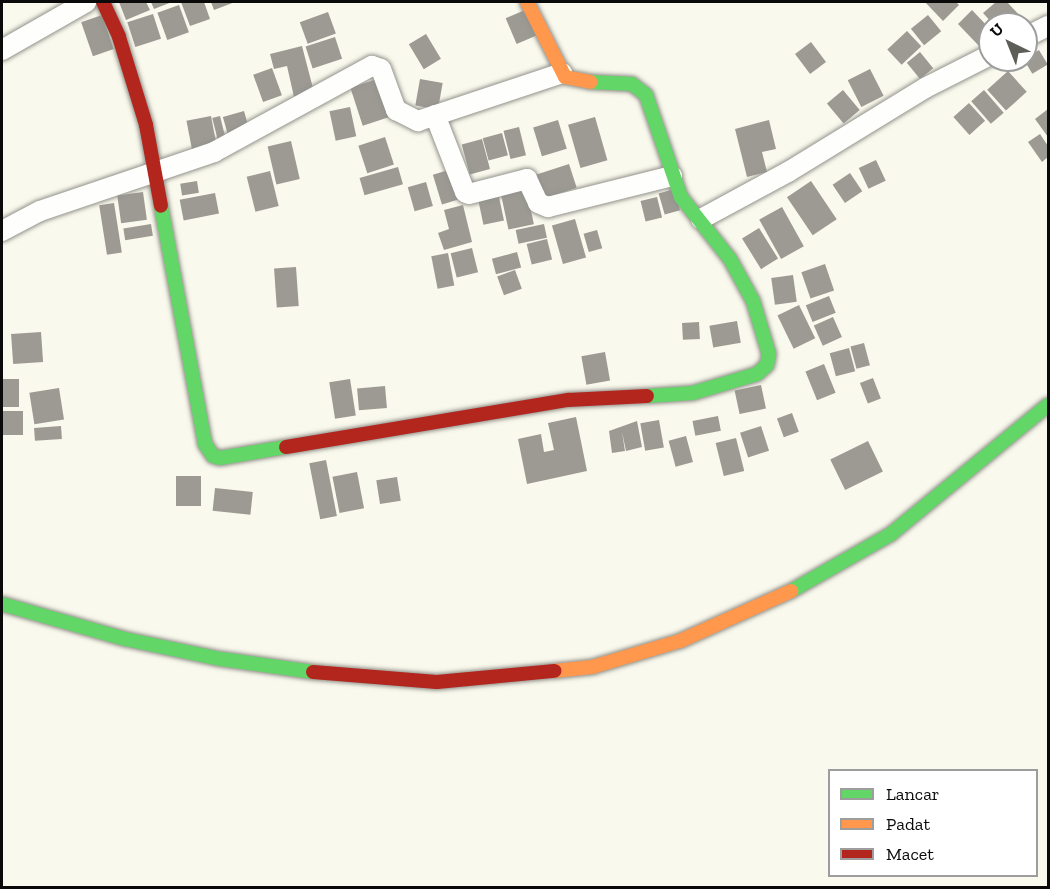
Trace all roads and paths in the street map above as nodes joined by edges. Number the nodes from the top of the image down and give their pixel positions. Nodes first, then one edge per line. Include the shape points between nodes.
1 (86, 2) edge
2 (103, 2) edge
3 (527, 2) edge
4 (2, 50) edge
5 (978, 61) edge
6 (562, 72) junction
7 (435, 115) junction
8 (155, 176) junction
9 (672, 176) junction
10 (701, 219) junction
11 (2, 231) edge
12 (1048, 405) edge
13 (2, 604) edge

1 - 4 street
2 - 8 street via 119,37 146,125
3 - 6 street
5 - 10 street
6 - 7 street
6 - 9 street via 572,81 637,86 651,102
7 - 8 street via 418,121 400,115 381,69 372,66 214,152
7 - 9 street via 469,194 527,179 538,203 548,207
8 - 10 street via 205,444 213,456 220,458 568,400 683,394 757,374 767,365 770,354 753,301 730,259
8 - 11 street via 40,211
9 - 10 street via 681,197
12 - 13 street via 891,534 786,594 691,636 592,667 437,682 334,675 136,641

